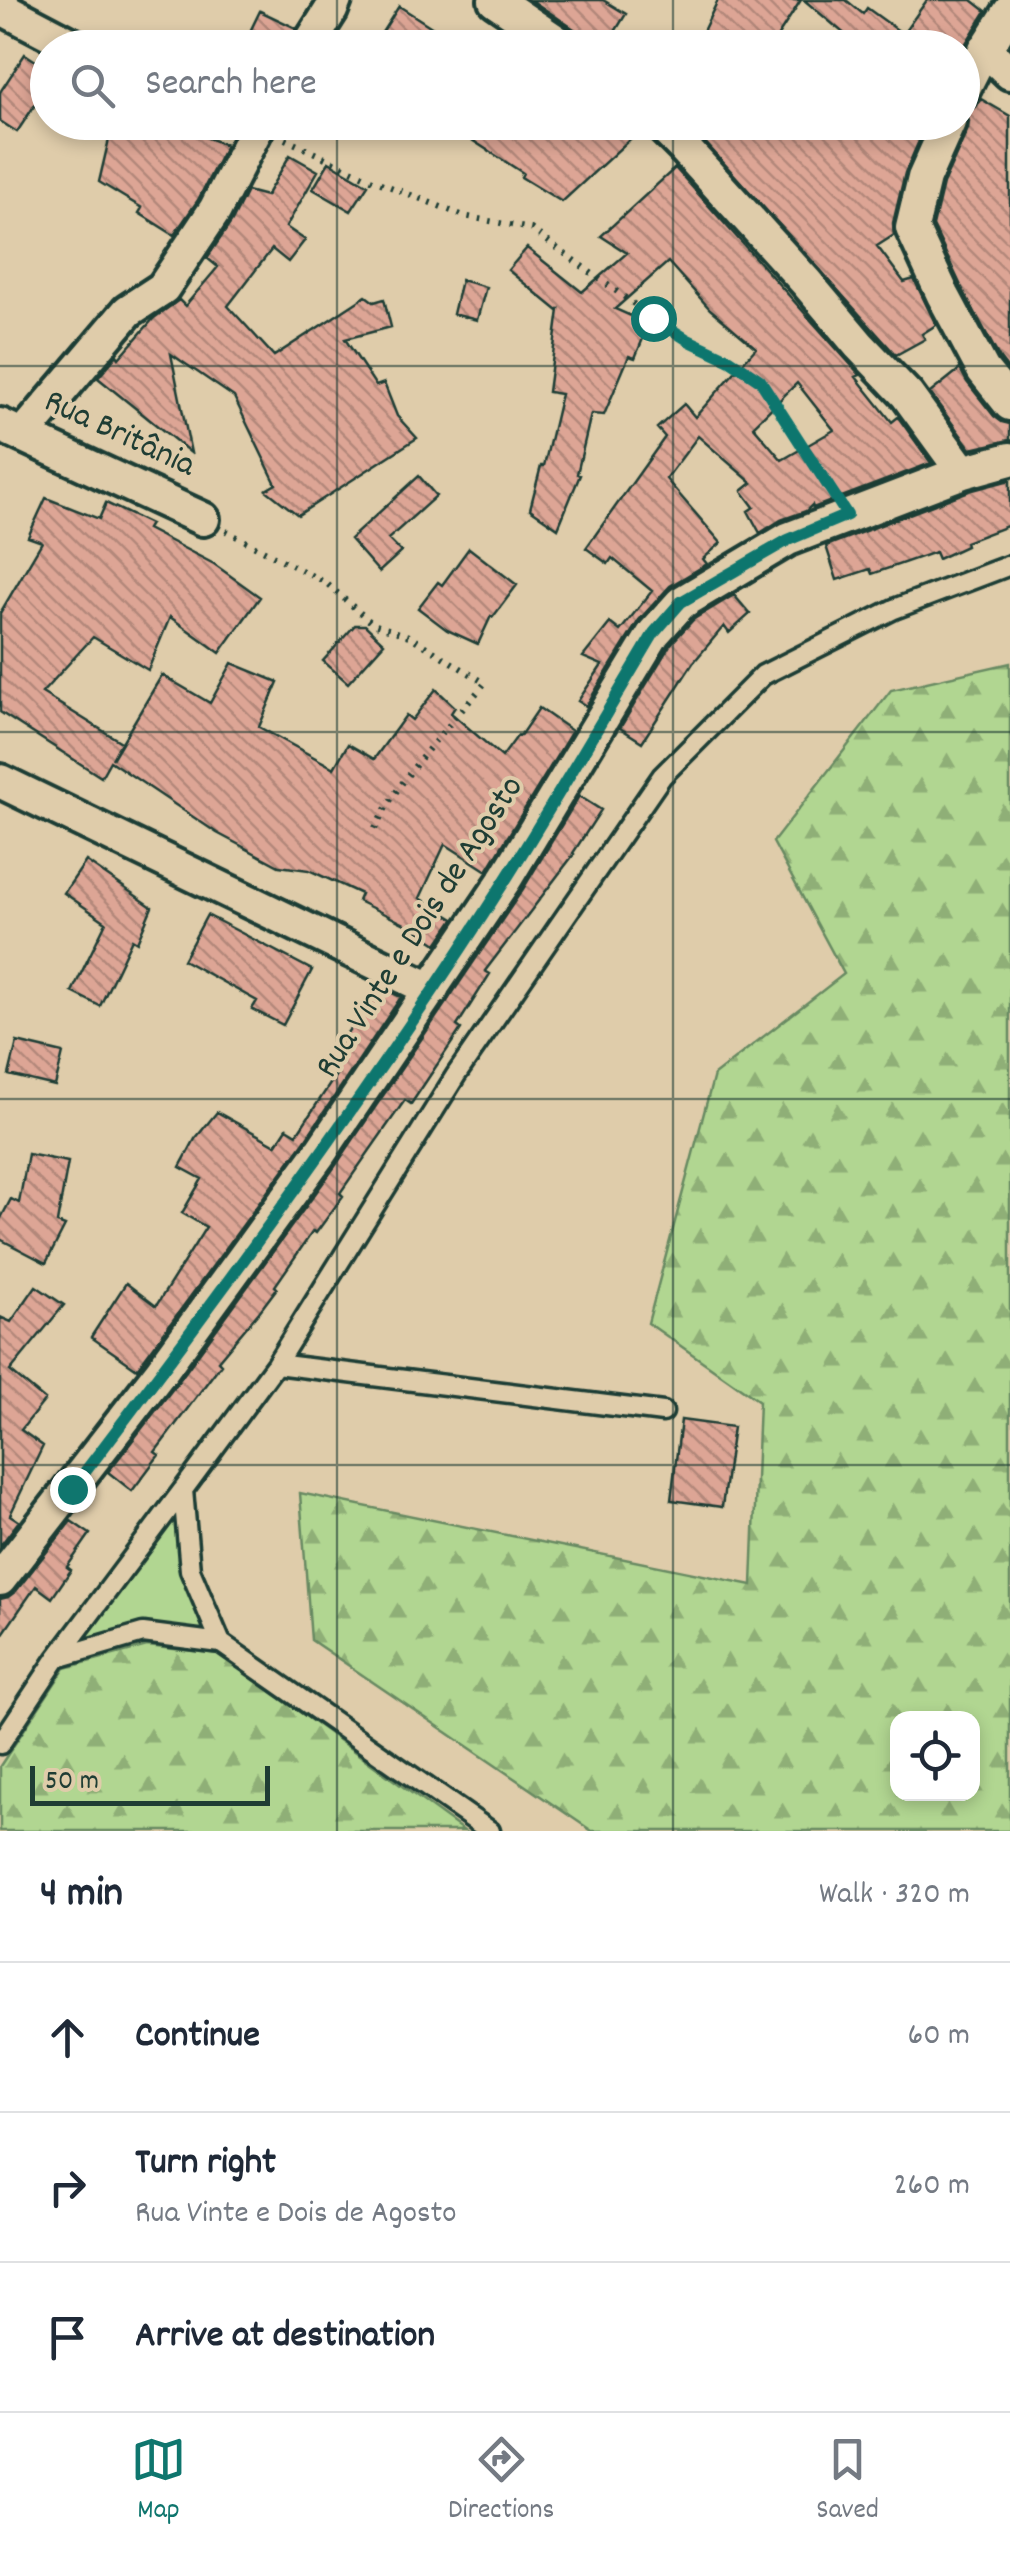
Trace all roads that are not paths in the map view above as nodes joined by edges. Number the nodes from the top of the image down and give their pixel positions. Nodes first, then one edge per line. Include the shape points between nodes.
1 (334, 0) edge
2 (495, 0) edge
3 (0, 7) edge
4 (1010, 11) edge
5 (44, 30) edge
6 (319, 30) edge
7 (539, 30) edge
8 (985, 49) junction
9 (980, 58) edge
10 (1010, 74) edge
11 (248, 140) edge
12 (676, 140) edge
13 (941, 140) edge
14 (1010, 404) edge
15 (12, 430) edge
16 (1010, 459) edge
17 (963, 472) junction
18 (203, 519) road end
19 (1010, 565) edge
20 (0, 781) edge
21 (432, 990) junction
22 (276, 1364) junction
23 (663, 1412) dead end
24 (183, 1490) junction
25 (0, 1579) edge
26 (221, 1643) junction
27 (56, 1658) junction
28 (0, 1744) edge
29 (490, 1831) edge

1 - 6 street
2 - 7 street
3 - 5 street
4 - 8 street
8 - 9 street
8 - 10 street
11 - 15 street via 215,210 163,288 128,311
12 - 17 street via 908,395
13 - 14 street via 912,228 984,370
15 - 18 street, Rua Britânia
16 - 17 street, Rua Vinte e Dois de Agosto
17 - 21 street, Rua Vinte e Dois de Agosto via 788,540 681,602 654,633
19 - 22 lane via 894,609 763,675 662,776 456,1075
20 - 21 street
21 - 25 street, Rua Vinte e Dois de Agosto via 162,1370
22 - 23 lane
22 - 24 lane
24 - 26 lane via 190,1570
24 - 27 lane
26 - 27 lane via 143,1633
26 - 29 lane
27 - 28 lane

